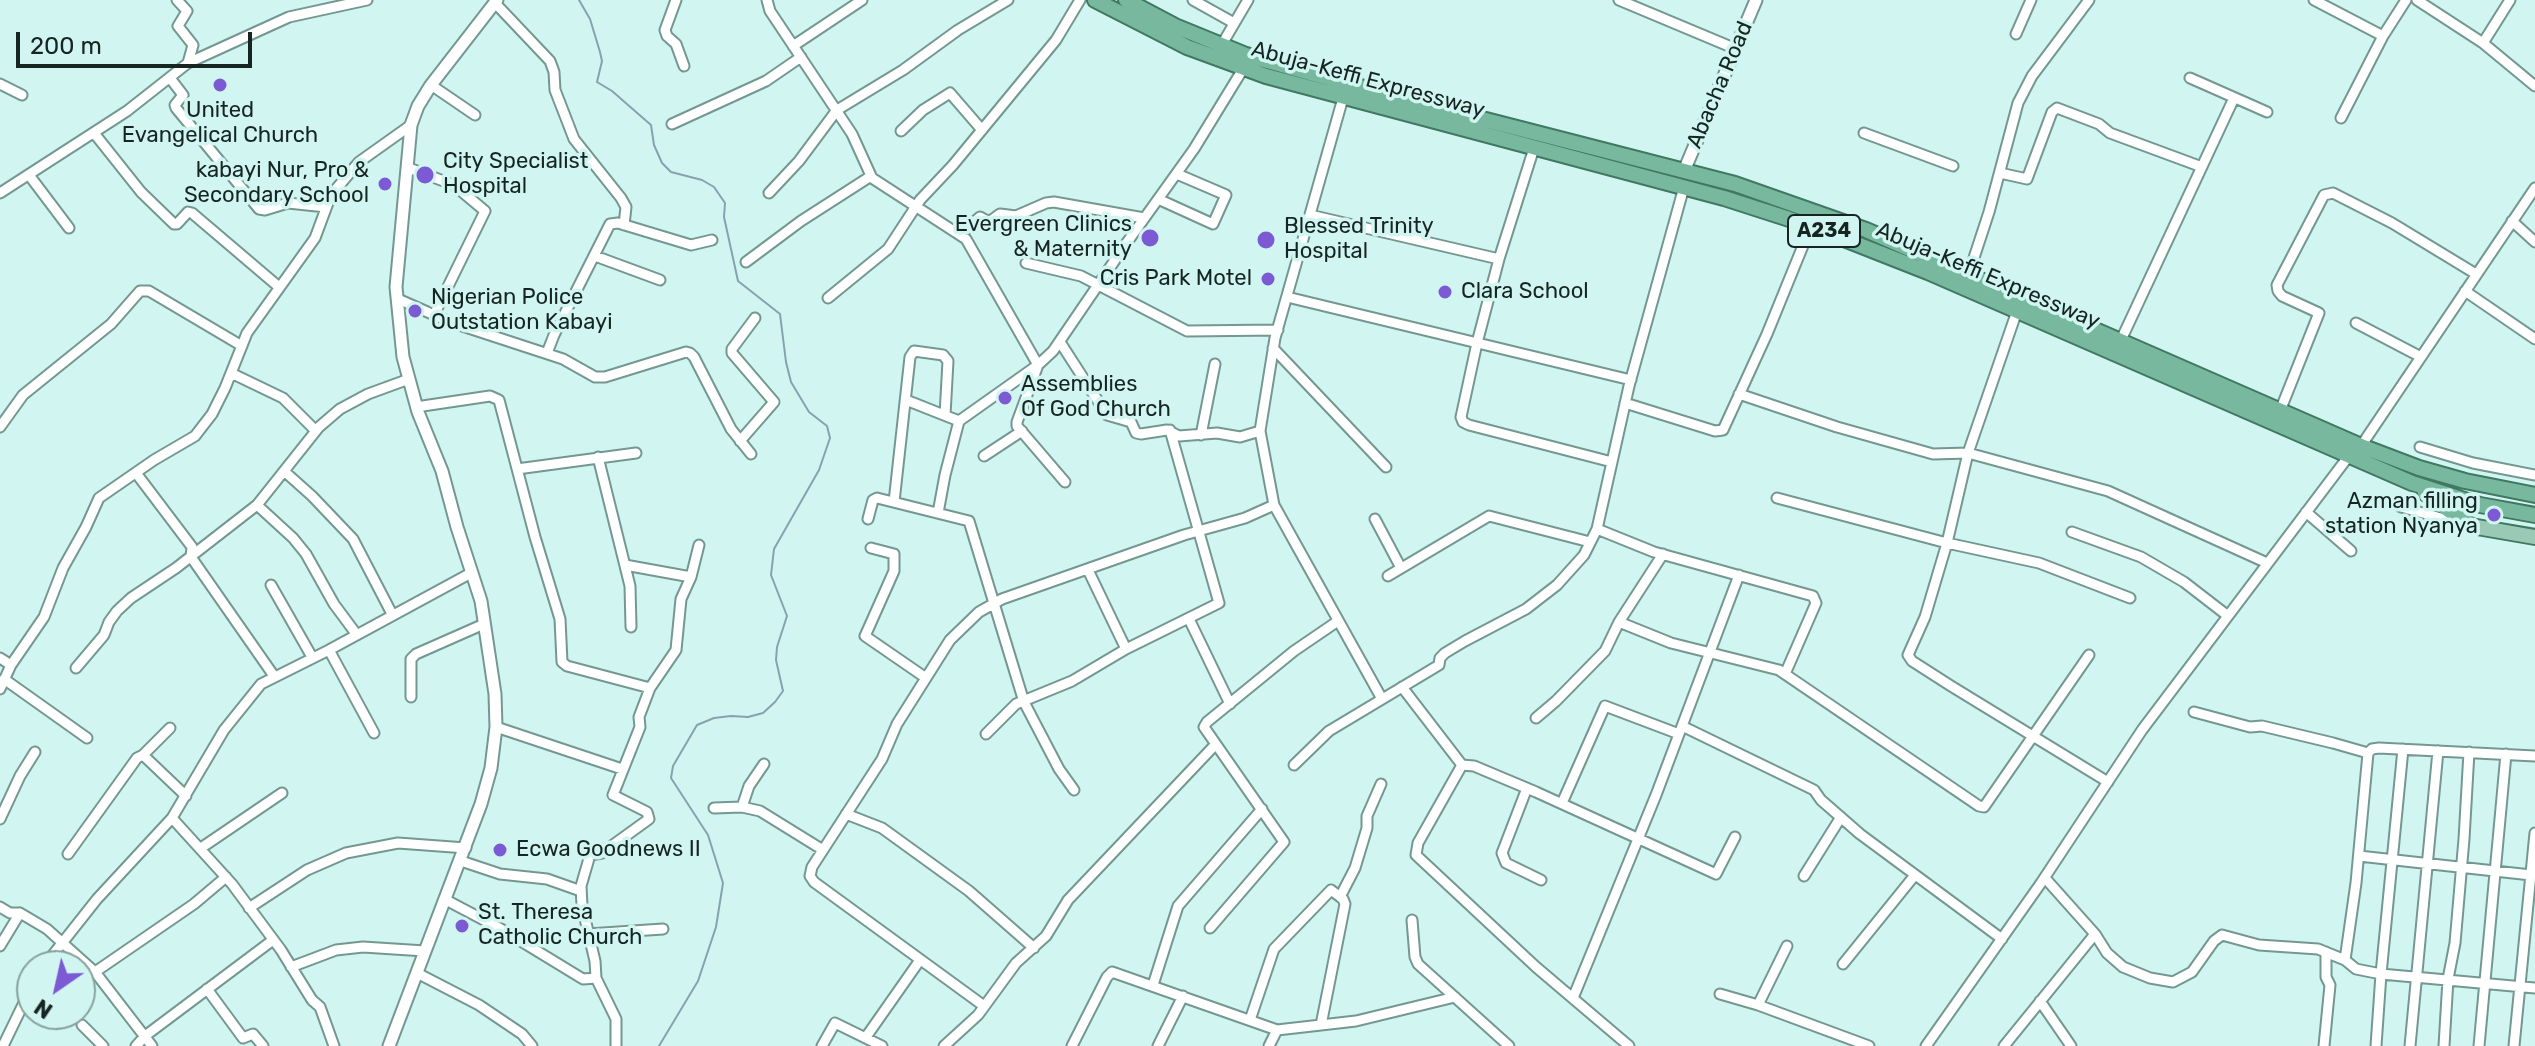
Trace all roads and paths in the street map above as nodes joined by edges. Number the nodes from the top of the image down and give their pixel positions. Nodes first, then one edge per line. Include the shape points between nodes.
1 (367, 0) edge
2 (676, 0) edge
3 (767, 0) edge
4 (862, 0) edge
5 (1008, 0) edge
6 (1080, 0) edge
7 (1096, 0) edge
8 (1193, 0) edge
9 (1248, 0) edge
10 (1756, 0) edge
11 (2031, 0) edge
12 (2089, 0) edge
13 (2314, 0) edge
14 (2406, 0) edge
15 (2417, 0) edge
16 (2510, 0) edge
17 (181, 1) edge
18 (1626, 1) edge
19 (496, 2) edge
20 (345, 3) edge
21 (1127, 6) edge
22 (1234, 23) junction
23 (2016, 34) dead end
24 (2383, 36) junction
25 (2483, 43) junction
26 (793, 46) junction
27 (1221, 46) junction
28 (1736, 49) junction
29 (801, 57) junction
30 (188, 63) junction
31 (684, 66) dead end
32 (1243, 69) junction
33 (170, 78) junction
34 (2190, 78) dead end
35 (0, 84) edge
36 (431, 85) junction
37 (2535, 86) edge
38 (22, 95) dead end
39 (1343, 98) junction
40 (2234, 98) junction
41 (837, 110) junction
42 (2267, 112) dead end
43 (475, 115) dead end
44 (2341, 118) dead end
45 (672, 124) dead end
46 (411, 125) junction
47 (982, 130) junction
48 (901, 131) dead end
49 (94, 133) junction
50 (1864, 133) dead end
51 (1534, 148) junction
52 (1953, 166) dead end
53 (2202, 167) junction
54 (409, 168) junction
55 (1684, 171) junction
56 (2000, 173) junction
57 (1177, 174) junction
58 (29, 175) junction
59 (871, 176) junction
60 (1684, 187) junction
61 (2535, 188) edge
62 (0, 193) edge
63 (769, 193) dead end
64 (1158, 199) junction
65 (916, 206) junction
66 (326, 207) junction
67 (1310, 215) junction
68 (1144, 218) junction
69 (2512, 221) junction
70 (624, 225) junction
71 (1811, 226) junction
72 (69, 228) dead end
73 (960, 234) junction
74 (712, 240) dead end
75 (2535, 242) edge
76 (595, 256) junction
77 (1499, 259) junction
78 (746, 262) dead end
79 (1026, 263) dead end
80 (1969, 273) junction
81 (2476, 274) junction
82 (660, 280) dead end
83 (1098, 286) junction
84 (279, 287) junction
85 (2465, 291) junction
86 (1287, 297) junction
87 (828, 298) dead end
88 (398, 299) junction
89 (2017, 311) junction
90 (434, 315) junction
91 (755, 318) dead end
92 (2356, 323) dead end
93 (1278, 330) junction
94 (2535, 339) edge
95 (2121, 340) junction
96 (1060, 342) junction
97 (1477, 343) junction
98 (242, 346) junction
99 (1273, 348) junction
100 (547, 353) junction
101 (2421, 357) junction
102 (1215, 364) dead end
103 (1038, 365) junction
104 (231, 373) junction
105 (409, 379) junction
106 (1631, 380) junction
107 (1739, 394) junction
108 (906, 400) junction
109 (1625, 403) junction
110 (416, 407) junction
111 (2280, 411) junction
112 (945, 415) junction
113 (959, 421) junction
114 (0, 427) edge
115 (315, 430) junction
116 (1170, 430) junction
117 (1022, 431) junction
118 (1260, 431) junction
119 (1201, 435) junction
120 (740, 441) junction
121 (2361, 446) junction
122 (2420, 447) dead end
123 (636, 453) dead end
124 (1968, 453) junction
125 (751, 454) dead end
126 (984, 456) dead end
127 (598, 457) junction
128 (2348, 457) junction
129 (1612, 462) junction
130 (1386, 467) dead end
131 (517, 469) junction
132 (284, 471) junction
133 (136, 473) junction
134 (2535, 475) edge
135 (1065, 482) dead end
136 (2412, 483) junction
137 (2535, 495) edge
138 (1777, 498) dead end
139 (894, 502) junction
140 (257, 505) junction
141 (1274, 505) junction
142 (2401, 507) dead end
143 (2306, 512) junction
144 (938, 513) junction
145 (2535, 515) edge
146 (868, 519) dead end
147 (1375, 519) dead end
148 (2471, 526) junction
149 (1597, 529) junction
150 (1199, 531) junction
151 (2072, 532) dead end
152 (2535, 537) edge
153 (1590, 542) junction
154 (1947, 543) junction
155 (699, 545) dead end
156 (871, 548) dead end
157 (2351, 551) dead end
158 (1663, 554) junction
159 (191, 557) junction
160 (2267, 563) junction
161 (625, 565) junction
162 (1401, 568) junction
163 (1088, 570) junction
164 (471, 573) junction
165 (1739, 575) junction
166 (1388, 576) dead end
167 (691, 577) junction
168 (271, 585) dead end
169 (2130, 598) dead end
170 (993, 604) junction
171 (392, 614) junction
172 (2228, 616) junction
173 (1189, 619) junction
174 (1338, 621) junction
175 (1619, 622) junction
176 (484, 624) junction
177 (631, 627) dead end
178 (357, 635) junction
179 (1126, 649) junction
180 (329, 650) junction
181 (1709, 653) junction
182 (2089, 655) dead end
183 (312, 657) junction
184 (0, 658) edge
185 (11, 665) junction
186 (76, 668) dead end
187 (1785, 674) junction
188 (274, 676) junction
189 (926, 678) junction
190 (2, 684) edge
191 (1402, 687) junction
192 (650, 688) junction
193 (411, 697) dead end
194 (1382, 699) junction
195 (1024, 702) junction
196 (1230, 704) junction
197 (2194, 712) dead end
198 (1536, 718) dead end
199 (496, 727) junction
200 (170, 728) dead end
201 (1681, 730) junction
202 (374, 733) dead end
203 (986, 734) dead end
204 (2032, 737) junction
205 (87, 738) dead end
206 (1215, 745) junction
207 (2403, 749) junction
208 (2438, 751) junction
209 (35, 752) dead end
210 (2469, 752) junction
211 (2368, 753) junction
212 (2506, 754) junction
213 (143, 755) junction
214 (2535, 756) edge
215 (764, 764) dead end
216 (1294, 765) dead end
217 (1462, 765) junction
218 (622, 769) junction
219 (2108, 782) junction
220 (1381, 784) dead end
221 (1527, 788) junction
222 (1074, 790) dead end
223 (282, 793) dead end
224 (186, 796) junction
225 (1562, 803) junction
226 (742, 807) junction
227 (714, 808) dead end
228 (1262, 809) junction
229 (846, 814) junction
230 (1841, 817) junction
231 (172, 818) junction
232 (0, 819) edge
233 (2535, 833) edge
234 (1639, 837) junction
235 (1735, 837) dead end
236 (201, 848) junction
237 (466, 848) junction
238 (823, 850) junction
239 (68, 854) dead end
240 (2359, 856) junction
241 (2391, 859) junction
242 (461, 861) junction
243 (2427, 863) junction
244 (2462, 866) junction
245 (2497, 871) junction
246 (1915, 875) junction
247 (2531, 875) junction
248 (1804, 876) dead end
249 (226, 877) junction
250 (2045, 878) junction
251 (1541, 880) dead end
252 (581, 891) junction
253 (1340, 897) junction
254 (446, 900) junction
255 (0, 907) edge
256 (249, 908) junction
257 (20, 913) junction
258 (2531, 916) edge
259 (1412, 920) dead end
260 (1210, 928) dead end
261 (663, 929) dead end
262 (588, 934) junction
263 (2095, 934) junction
264 (2002, 939) junction
265 (273, 940) junction
266 (61, 943) junction
267 (0, 946) edge
268 (1787, 946) dead end
269 (1034, 948) junction
270 (56, 950) edge
271 (69, 950) edge
272 (425, 951) junction
273 (2326, 952) junction
274 (920, 960) junction
275 (2345, 960) junction
276 (1843, 964) dead end
277 (291, 967) junction
278 (96, 971) edge
279 (96, 973) edge
280 (417, 973) junction
281 (2381, 974) junction
282 (2417, 976) junction
283 (596, 978) junction
284 (2448, 979) junction
285 (2486, 983) junction
286 (1153, 985) junction
287 (2519, 986) junction
288 (2535, 988) edge
289 (207, 989) junction
290 (1720, 994) dead end
291 (1183, 996) junction
292 (1455, 997) junction
293 (1573, 998) junction
294 (2040, 1001) junction
295 (1758, 1005) junction
296 (984, 1006) junction
297 (16, 1019) edge
298 (1250, 1020) junction
299 (1321, 1025) junction
300 (87, 1030) edge
301 (1277, 1030) junction
302 (145, 1036) junction
303 (866, 1037) junction
304 (1503, 1044) edge
305 (261, 1045) edge
306 (3, 1046) edge
307 (103, 1046) edge
308 (136, 1046) edge
309 (152, 1046) edge
310 (334, 1046) edge
311 (389, 1046) edge
312 (532, 1046) edge
313 (616, 1046) edge
314 (822, 1046) edge
315 (882, 1046) edge
316 (944, 1046) edge
317 (1072, 1046) edge
318 (1158, 1046) edge
319 (1269, 1046) edge
320 (1629, 1046) edge
321 (1869, 1046) edge
322 (1926, 1046) edge
323 (2004, 1046) edge
324 (2071, 1046) edge
325 (2324, 1046) edge
326 (2376, 1046) edge
327 (2410, 1046) edge
328 (2444, 1046) edge
329 (2479, 1046) edge
330 (2514, 1046) edge

1 - 20 street
2 - 31 street via 665,30
3 - 26 street
4 - 26 street
5 - 41 street
6 - 47 street via 1056,40
7 - 21 highway, Abuja-Keffi Expressway / A234
8 - 22 street
9 - 22 street
10 - 28 street, Abacha Road
11 - 23 street
12 - 56 street via 2018,103
13 - 24 street
14 - 24 street
15 - 25 street
16 - 25 street
17 - 30 street via 187,11 178,26 193,45
18 - 28 street
19 - 36 street
19 - 70 street via 550,61 574,139 621,198
20 - 30 street via 289,17
21 - 27 highway, Abuja-Keffi Expressway / A234
21 - 32 highway, Abuja-Keffi Expressway / A234 via 1187,47
22 - 27 street
24 - 44 street
25 - 37 street
26 - 29 street
27 - 55 highway, Abuja-Keffi Expressway / A234
28 - 55 street, Abacha Road
29 - 41 street
29 - 45 street via 766,81
30 - 33 street
32 - 39 highway, Abuja-Keffi Expressway / A234
32 - 57 street
33 - 49 street
33 - 66 street via 183,95 176,108 259,209 288,203
34 - 40 street
35 - 38 street
36 - 43 street
36 - 46 street
39 - 51 highway, Abuja-Keffi Expressway / A234
39 - 67 street
40 - 42 street
40 - 53 street
41 - 59 street
41 - 63 street
46 - 54 street
46 - 66 street via 359,162
47 - 48 street via 950,93
47 - 65 street
49 - 58 street
49 - 84 street via 174,224 192,213
50 - 52 street
51 - 60 highway, Abuja-Keffi Expressway / A234
51 - 77 street
53 - 56 street via 2057,108 2027,179
53 - 95 street
54 - 88 street
54 - 90 street via 454,185 485,211
55 - 80 highway, Abuja-Keffi Expressway / A234 via 1866,230
56 - 80 street
57 - 64 street
57 - 64 street via 1226,195 1213,224
58 - 62 street
58 - 72 street
59 - 65 street
59 - 78 street
60 - 71 highway, Abuja-Keffi Expressway / A234
60 - 106 street
61 - 69 street
64 - 68 street
65 - 73 street
65 - 87 street via 888,249
66 - 84 street via 315,238
67 - 77 street
67 - 86 street
68 - 73 street via 1054,202 1016,216 1000,214 989,222 980,217
68 - 83 street
69 - 75 street
69 - 81 street
70 - 74 street via 691,245
70 - 76 street via 610,224
71 - 89 highway, Abuja-Keffi Expressway / A234
71 - 107 street
73 - 103 street
76 - 82 street
76 - 100 street
77 - 97 street
79 - 83 street via 1081,276
80 - 95 highway, Abuja-Keffi Expressway / A234
81 - 85 street
81 - 111 street via 2392,223 2333,193 2324,195 2277,285 2282,296 2319,313
83 - 93 street via 1187,331
83 - 96 street
84 - 98 street
85 - 94 street
85 - 101 street
86 - 93 street
86 - 97 street
88 - 90 street
88 - 105 street
89 - 124 street
89 - 128 highway, Abuja-Keffi Expressway / A234
90 - 100 street
91 - 120 street via 732,353 774,402
92 - 101 street
93 - 99 street
95 - 111 highway, Abuja-Keffi Expressway / A234
96 - 103 street
96 - 116 street via 1107,415 1131,422 1136,433
97 - 106 street
97 - 129 street via 1463,422
98 - 104 street
98 - 114 street via 149,291 140,291 111,324 23,395
99 - 118 street
99 - 130 street
100 - 120 street via 587,374 605,377 690,353
101 - 121 street
102 - 119 street
103 - 113 street
103 - 117 street via 1017,422
104 - 115 street via 283,398
104 - 133 street via 195,436
105 - 110 street
105 - 115 street via 340,409
106 - 109 street
107 - 109 street via 1720,432
107 - 124 street via 1933,454
108 - 112 street
108 - 112 street via 912,353 943,355 948,361
108 - 139 street
109 - 129 street
110 - 131 street via 495,397
110 - 164 street via 442,471
111 - 121 highway, Abuja-Keffi Expressway / A234
112 - 113 street
113 - 144 street
115 - 132 street
116 - 119 street via 1179,436
116 - 150 street
117 - 126 street
117 - 135 street
118 - 119 street via 1240,437
118 - 141 street
120 - 125 street
121 - 137 highway, Abuja-Keffi Expressway / A234 via 2465,481
122 - 134 street
123 - 127 street
124 - 154 street
124 - 160 street via 2108,491
127 - 131 street
127 - 161 street
128 - 136 highway, Abuja-Keffi Expressway / A234
128 - 143 street
129 - 149 street
131 - 192 street via 560,619 562,662
132 - 140 street
132 - 171 street via 353,539
133 - 159 street via 192,547
133 - 185 street via 99,498 44,617
136 - 145 highway, Abuja-Keffi Expressway / A234 via 2480,505
136 - 148 highway
138 - 154 street
139 - 144 street
139 - 146 street via 875,498
140 - 159 street
140 - 178 street via 306,554
141 - 150 street
141 - 174 street
142 - 148 street
143 - 157 street
143 - 160 street
144 - 170 street via 969,521
147 - 162 street
148 - 152 main road
149 - 153 street
149 - 158 street
150 - 163 street
150 - 173 street via 1220,600
151 - 172 street via 2141,557
153 - 162 street via 1489,516
153 - 191 street via 1557,585 1526,609 1445,653 1439,665
154 - 169 street via 2039,563
154 - 204 street via 1908,655
155 - 167 street
156 - 189 street via 894,554 894,571 865,636
158 - 165 street
158 - 175 street
159 - 186 street via 117,611
159 - 188 street
160 - 172 street
161 - 167 street
161 - 177 street
162 - 166 street
163 - 170 street
163 - 179 street
164 - 171 street
164 - 176 street
165 - 181 street
165 - 187 street via 1815,599
167 - 192 street via 681,599 676,650
168 - 183 street
170 - 189 street via 955,632
170 - 195 street
171 - 178 street
172 - 219 street
173 - 179 street
173 - 196 street
174 - 194 street
174 - 196 street
175 - 181 street
175 - 198 street via 1605,651
176 - 193 street via 416,654 411,659
176 - 199 street
178 - 180 street
179 - 195 street
180 - 183 street
180 - 202 street
181 - 187 street
181 - 201 street
182 - 204 street
183 - 188 street
184 - 185 street
185 - 190 street
187 - 204 street via 1979,806 1987,804
188 - 224 street via 261,684 224,730
189 - 229 street
190 - 205 street
191 - 194 street
191 - 217 street
192 - 218 street
194 - 216 street via 1329,731
195 - 203 street
195 - 222 street
196 - 206 street via 1204,727
197 - 211 street
199 - 218 street
199 - 237 street via 491,768
200 - 213 street
201 - 225 street via 1605,706
201 - 230 street via 1814,790
201 - 234 street
204 - 219 street
206 - 228 street
206 - 269 street via 1068,900
207 - 208 street
207 - 211 street
207 - 241 street
208 - 210 street
208 - 243 street
209 - 232 street
210 - 212 street
210 - 244 street
211 - 240 street
212 - 214 street
212 - 245 street
213 - 224 street
213 - 239 street
215 - 226 street
217 - 221 street
217 - 293 street via 1416,855
218 - 252 street via 614,798 647,812 649,819 602,853 590,855
219 - 250 street
220 - 253 street via 1355,868
221 - 225 street
221 - 251 street via 1502,853 1506,863
223 - 236 street
224 - 231 street
225 - 234 street
226 - 227 street
226 - 238 street via 760,811
228 - 260 street via 1284,845
228 - 286 street via 1178,906
229 - 238 street
229 - 269 street via 882,828 969,891
230 - 246 street
230 - 248 street
231 - 236 street
231 - 266 street
233 - 247 street
234 - 235 street via 1716,874
234 - 293 street
236 - 249 street
237 - 242 street
237 - 256 street via 398,843 346,853 307,870
238 - 274 street via 812,867 814,882
240 - 241 street
240 - 275 street
241 - 243 street
241 - 281 street
242 - 252 street
242 - 254 street
243 - 244 street
243 - 282 street
244 - 245 street
244 - 284 street
245 - 247 street
245 - 285 street
246 - 264 street
246 - 276 street
247 - 258 street
249 - 256 street
249 - 278 street
250 - 263 street
250 - 264 street
252 - 262 street
253 - 298 street via 1329,890 1274,949
253 - 299 street via 1345,904
254 - 272 street
254 - 283 street via 583,979
255 - 257 street
256 - 265 street
257 - 266 street
257 - 267 street
258 - 287 street
259 - 292 street via 1415,961
261 - 262 street
262 - 283 street
263 - 273 street via 2123,967 2173,982 2192,972 2222,935
263 - 294 street
264 - 322 street
265 - 277 street
265 - 289 street
266 - 270 street
266 - 271 street
268 - 295 street
269 - 296 street
272 - 277 street via 336,950
272 - 280 street
273 - 275 street
273 - 325 street via 2330,985
274 - 296 street
274 - 303 street
275 - 281 street via 2356,969
277 - 310 street via 325,1016
279 - 302 street
280 - 311 street
280 - 312 street via 479,1005
281 - 282 street
281 - 326 street
282 - 284 street
282 - 327 street
283 - 313 street via 616,1019
284 - 285 street
284 - 328 street
285 - 287 street
285 - 329 street
286 - 291 street
286 - 317 street via 1112,972
287 - 288 street
287 - 330 street
289 - 302 street
289 - 305 street via 243,1038 253,1034
290 - 295 street
291 - 298 street
291 - 318 street
292 - 299 street
292 - 304 street
293 - 320 street
294 - 323 street
294 - 324 street
295 - 321 street
296 - 316 street
297 - 306 street
298 - 301 street
299 - 301 street
300 - 307 street
301 - 319 street
302 - 308 street
302 - 309 street
303 - 314 street via 835,1023
303 - 315 street

